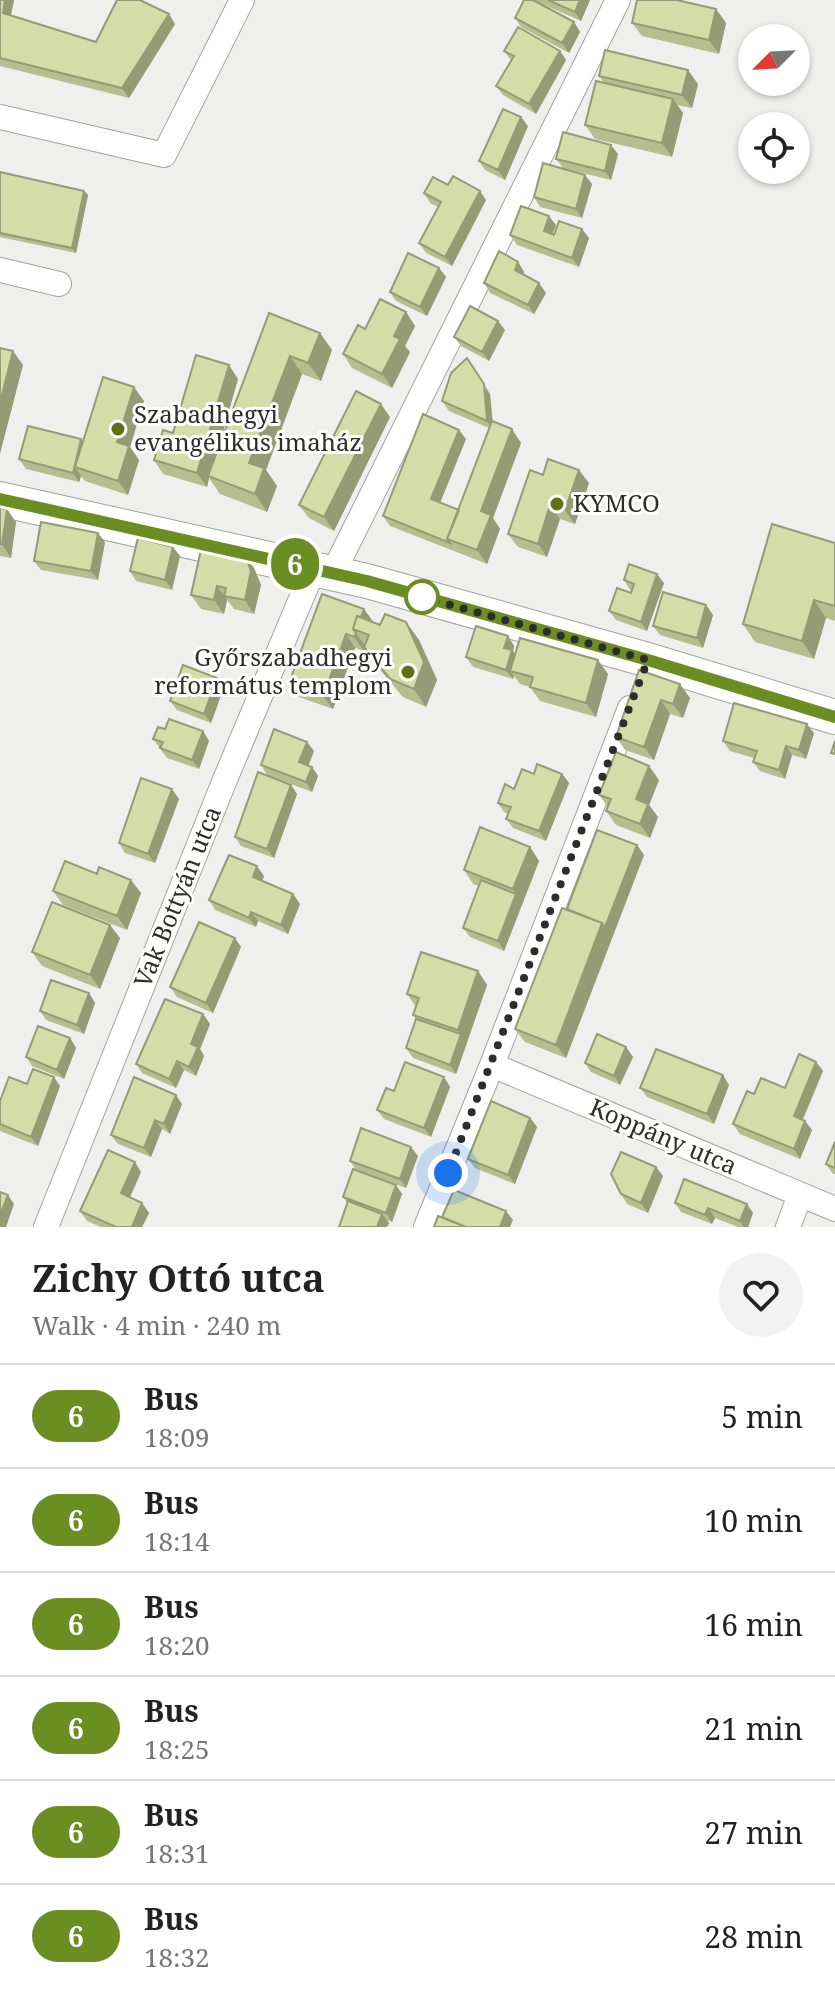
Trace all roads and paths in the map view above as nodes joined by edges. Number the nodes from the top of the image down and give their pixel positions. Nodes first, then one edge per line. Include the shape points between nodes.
1 (242, 0) edge
2 (618, 0) edge
3 (0, 117) edge
4 (0, 270) edge
5 (59, 284) dead end
6 (0, 499) edge
7 (324, 570) junction
8 (648, 660) junction
9 (835, 717) edge
10 (492, 1065) junction
11 (800, 1195) junction
12 (835, 1209) edge
13 (46, 1227) edge
14 (426, 1227) edge
15 (788, 1227) edge

1 - 3 street via 164,155
2 - 7 street, Vak Bottyán utca
4 - 5 street
6 - 7 street
7 - 8 street
7 - 13 street, Vak Bottyán utca via 224,782
8 - 9 street
8 - 10 street
10 - 11 street, Koppány utca
10 - 14 street
11 - 12 street, Koppány utca
11 - 15 street

